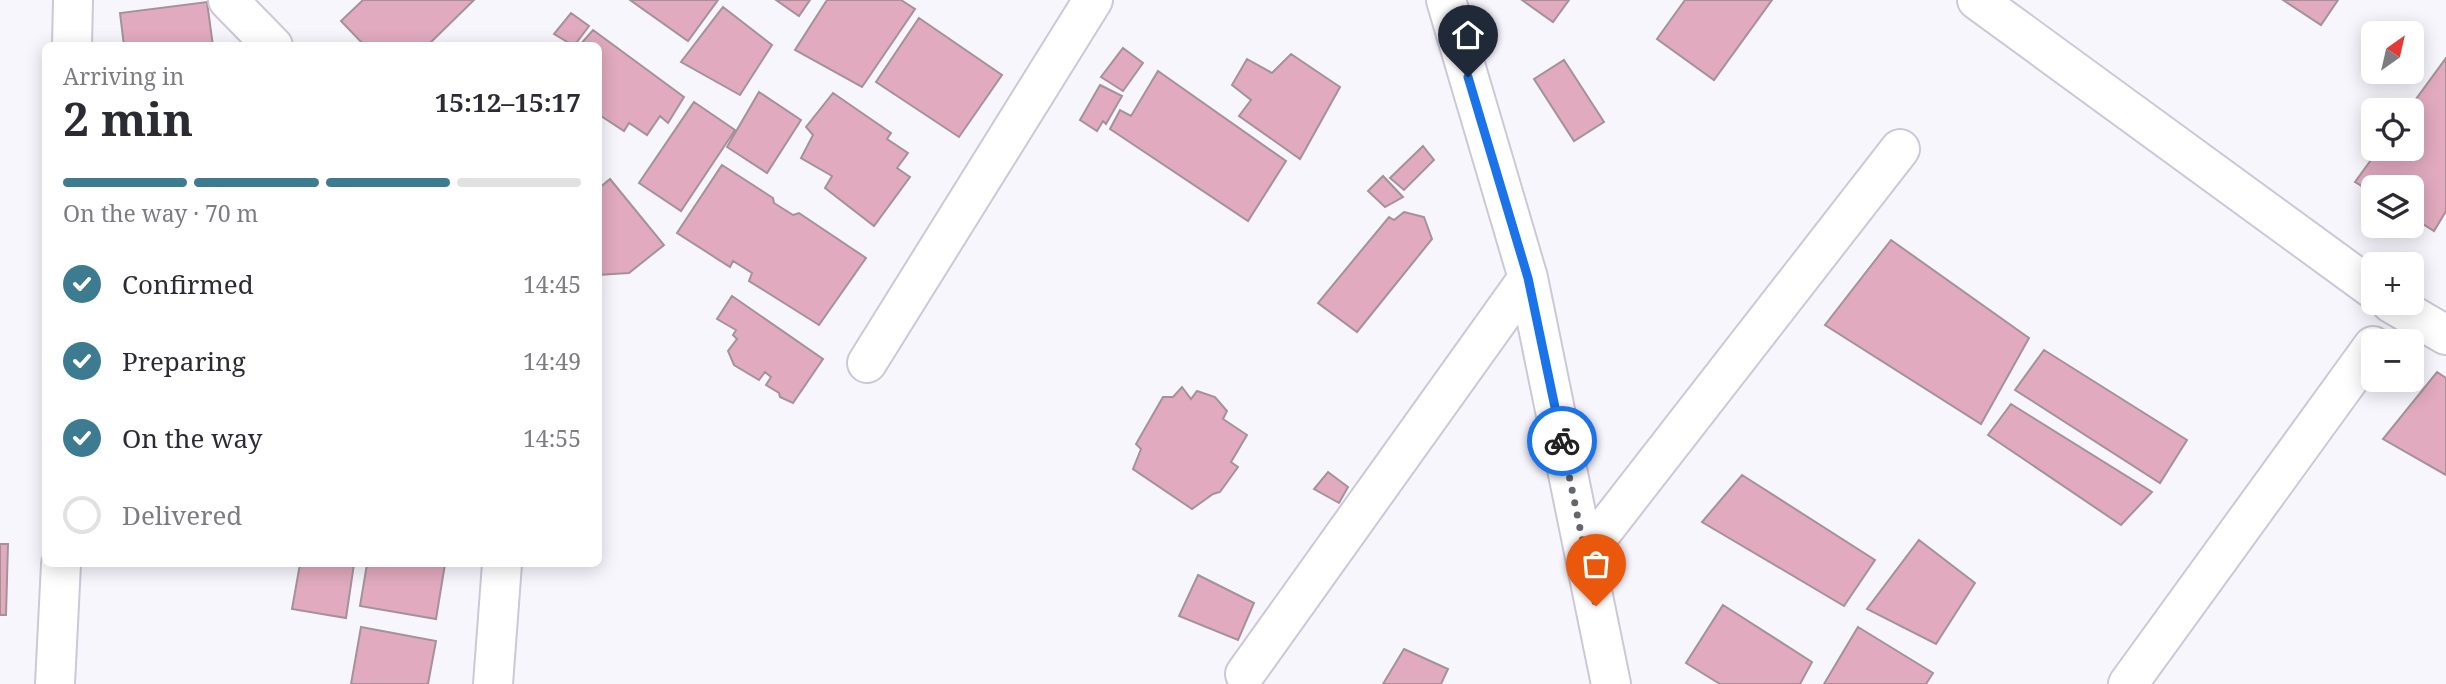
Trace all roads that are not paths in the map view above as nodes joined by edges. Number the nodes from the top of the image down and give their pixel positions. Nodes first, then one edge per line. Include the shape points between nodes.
1 (73, 0) edge
2 (228, 0) edge
3 (1093, 0) edge
4 (1446, 0) edge
5 (1977, 0) edge
6 (72, 42) edge
7 (269, 42) edge
8 (1900, 149) dead end
9 (1528, 278) junction
10 (2361, 280) edge
11 (2413, 315) edge
12 (2446, 335) edge
13 (867, 363) dead end
14 (2361, 363) edge
15 (1585, 554) junction
16 (61, 567) edge
17 (502, 567) edge
18 (1245, 674) dead end
19 (55, 684) edge
20 (493, 684) edge
21 (1611, 684) edge
22 (2128, 684) edge

1 - 6 street
2 - 7 street
3 - 13 street
4 - 9 street
5 - 10 street
8 - 15 street
9 - 15 street
9 - 18 street
11 - 12 street
14 - 22 street
15 - 21 street
16 - 19 street
17 - 20 street

